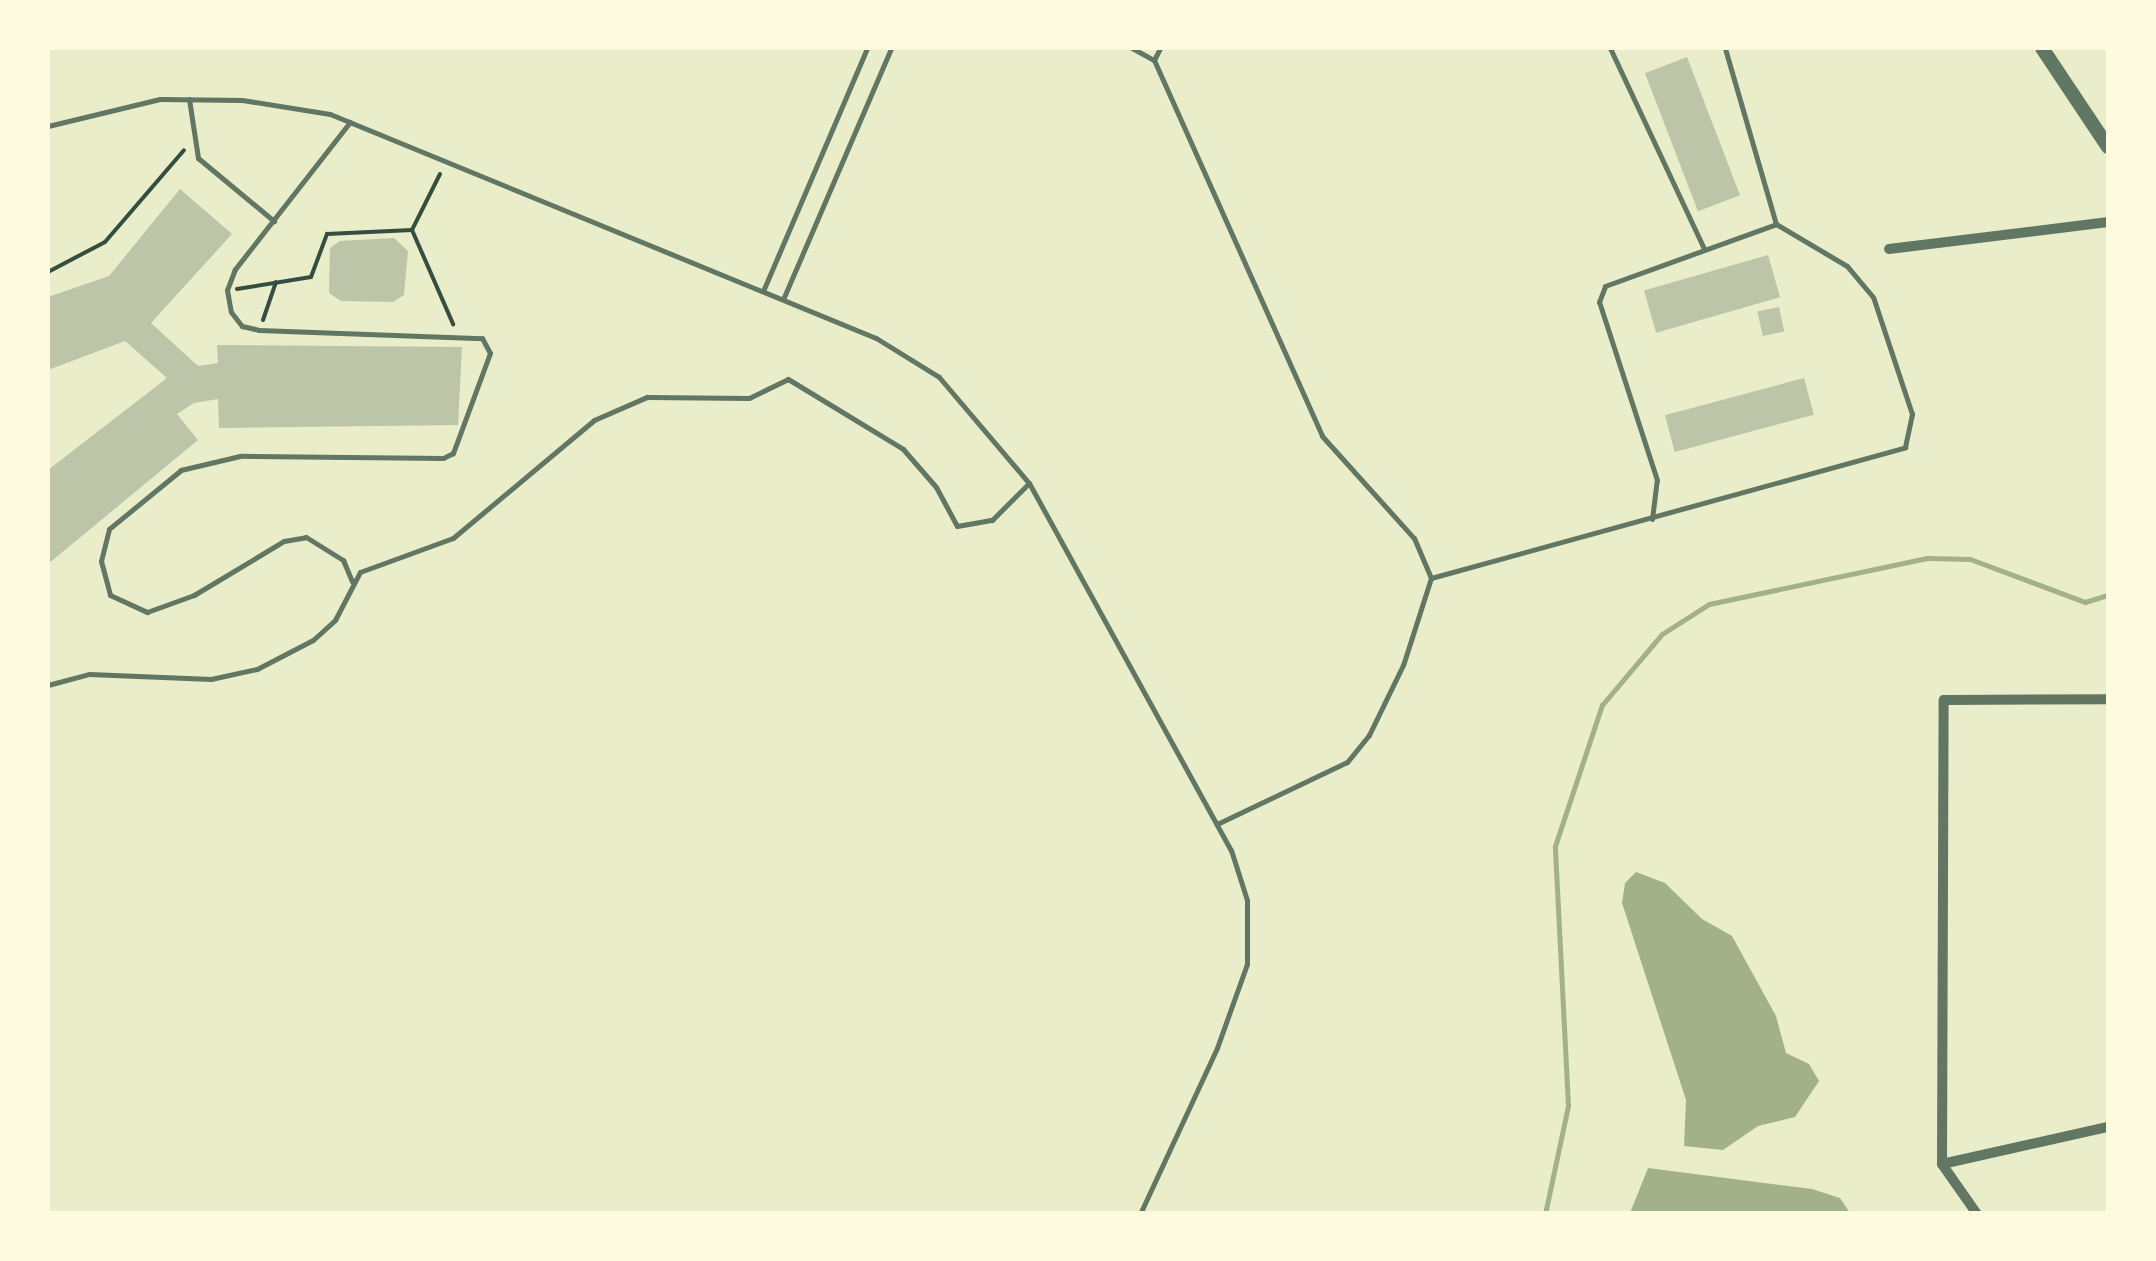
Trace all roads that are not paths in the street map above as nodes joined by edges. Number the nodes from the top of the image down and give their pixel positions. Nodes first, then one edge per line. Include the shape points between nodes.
1 (867, 48) edge
2 (891, 48) edge
3 (1132, 48) edge
4 (1160, 48) edge
5 (1610, 48) edge
6 (1725, 48) edge
7 (2042, 48) edge
8 (1154, 60) junction
9 (189, 100) junction
10 (350, 122) junction
11 (48, 126) edge
12 (2108, 147) edge
13 (274, 220) junction
14 (2108, 222) edge
15 (1776, 224) junction
16 (1889, 249) dead end
17 (1704, 250) junction
18 (763, 291) junction
19 (783, 298) junction
20 (1028, 483) junction
21 (1652, 519) junction
22 (1431, 578) junction
23 (352, 581) junction
24 (48, 685) edge
25 (2108, 699) edge
26 (1217, 824) junction
27 (2108, 1126) edge
28 (1942, 1164) junction
29 (1140, 1214) edge
30 (1977, 1214) edge

1 - 18 lane
2 - 19 lane
3 - 8 lane
4 - 8 lane
5 - 17 lane
6 - 15 lane
7 - 12 street
8 - 22 lane via 1322,436 1414,538
9 - 10 lane via 242,100
9 - 11 lane via 86,112
9 - 13 lane via 198,158
10 - 13 lane
10 - 18 lane
13 - 23 lane via 235,269 228,290 242,326 482,338 490,353 454,453 240,456 181,470 109,529 100,561 110,594 147,612 194,596 284,541 306,537 343,560
14 - 16 street
15 - 17 lane
15 - 21 lane via 1847,266 1873,298 1912,414 1910,435 1892,454
17 - 21 lane via 1619,277 1605,286 1599,302 1658,480
18 - 19 lane
19 - 20 lane via 876,338 940,377
20 - 23 lane via 992,520 957,526 936,487 902,450 788,379 749,398 647,397 594,420 454,538 377,563
20 - 26 lane
21 - 22 lane
22 - 26 lane via 1403,666 1369,735 1347,762
23 - 24 lane via 324,630 257,669 211,679 90,674
25 - 28 street via 1944,700
26 - 29 lane via 1247,900 1247,964
27 - 28 street
28 - 30 street

